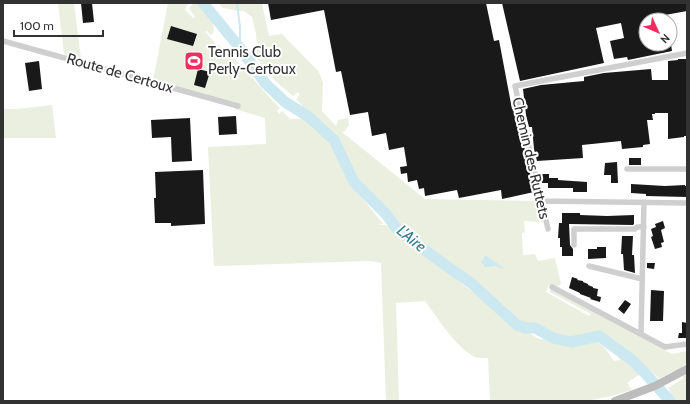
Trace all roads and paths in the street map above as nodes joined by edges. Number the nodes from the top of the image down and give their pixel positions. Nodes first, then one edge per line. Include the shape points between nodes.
1 (3, 41) edge
2 (687, 53) edge
3 (238, 106) dead end
4 (687, 169) edge
5 (627, 170) dead end
6 (540, 201) junction
7 (644, 202) junction
8 (687, 203) edge
9 (644, 227) junction
10 (548, 229) dead end
11 (574, 245) dead end
12 (589, 266) dead end
13 (642, 280) junction
14 (552, 287) dead end
15 (641, 334) junction
16 (687, 344) edge
17 (687, 369) edge
18 (616, 401) edge

1 - 3 street, Route de Certoux
2 - 6 street, Chemin des Ruttets via 514,86
4 - 5 street
6 - 7 street
6 - 10 street, Chemin des Ruttets
7 - 8 street
7 - 9 street
9 - 11 street via 574,229
9 - 13 street
12 - 13 street
13 - 15 street
14 - 15 street
15 - 16 street via 665,347
17 - 18 main road via 655,386

